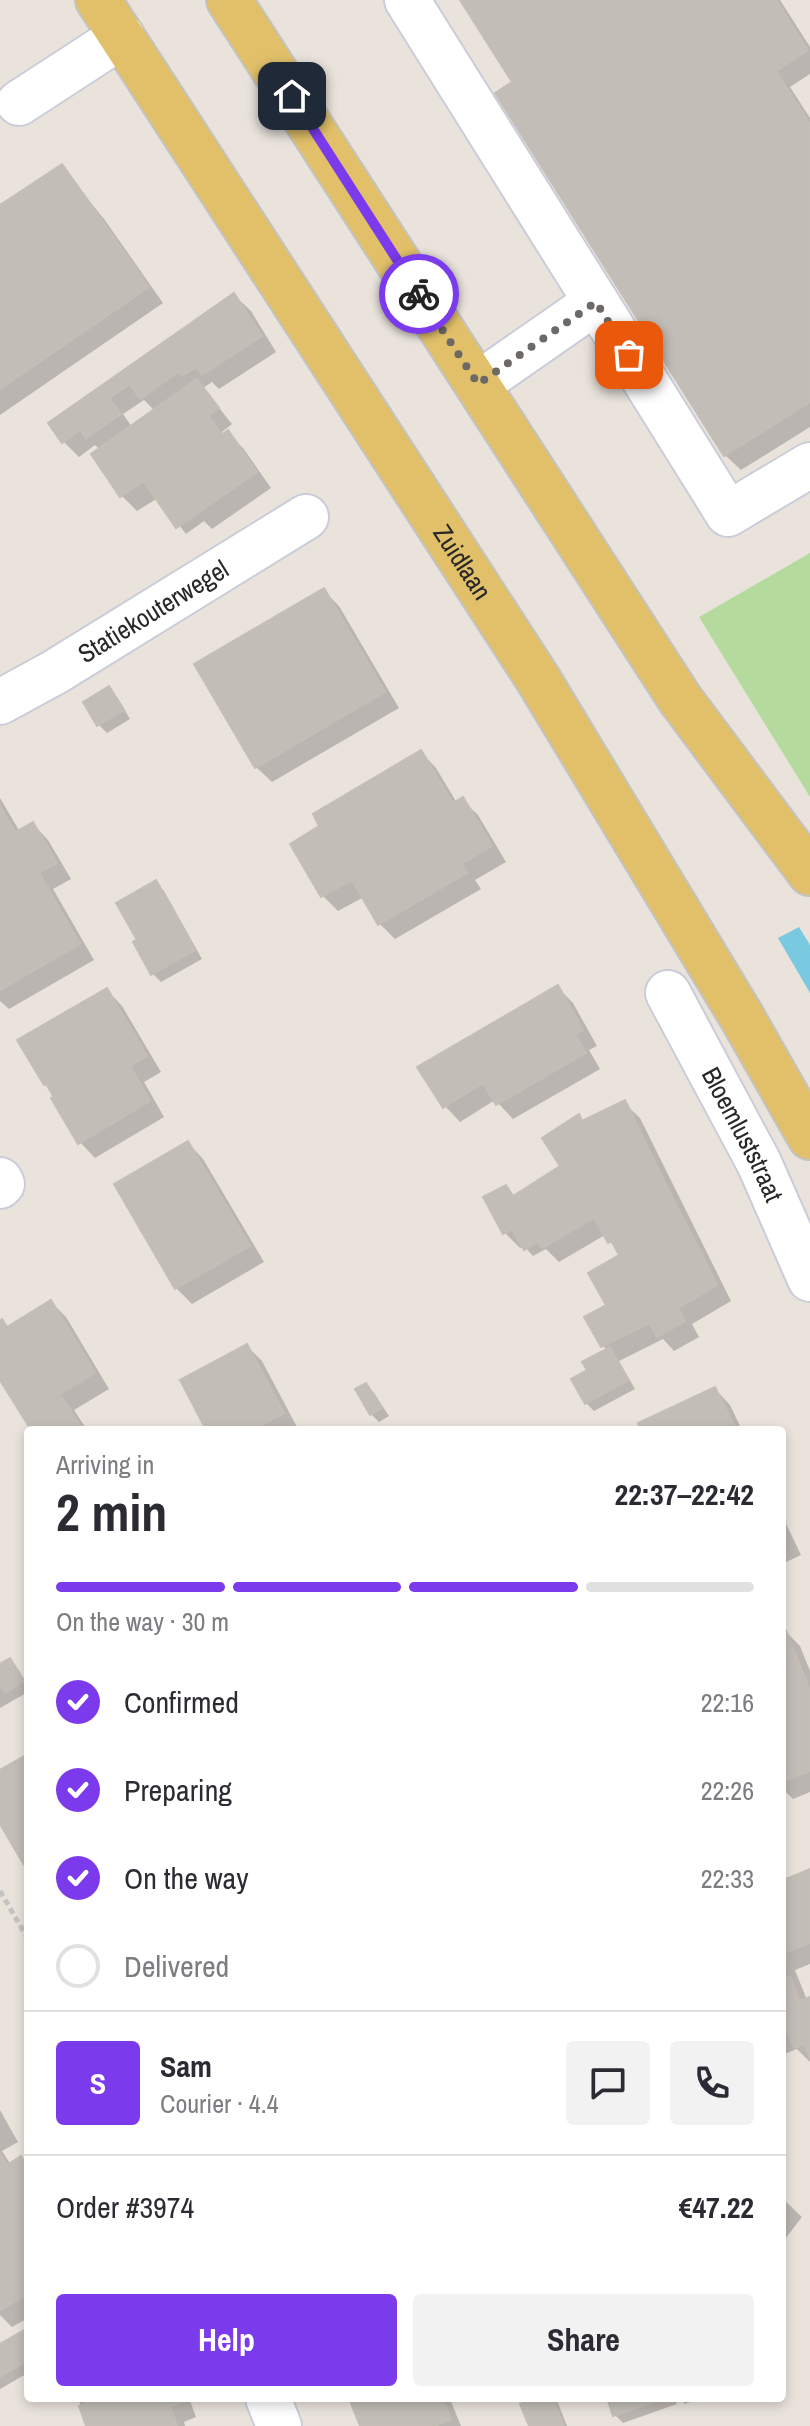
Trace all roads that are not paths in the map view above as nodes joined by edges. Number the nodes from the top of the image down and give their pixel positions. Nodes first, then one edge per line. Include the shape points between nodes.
1 (98, 0) edge
2 (229, 0) edge
3 (407, 0) edge
4 (122, 36) junction
5 (19, 103) dead end
6 (596, 302) junction
7 (478, 384) junction
8 (810, 465) edge
9 (306, 517) dead end
10 (0, 702) edge
11 (810, 873) edge
12 (668, 993) dead end
13 (810, 1137) edge
14 (810, 1279) edge
15 (270, 2402) edge
16 (279, 2426) edge

1 - 4 main road, Zuidlaan
2 - 7 main road
3 - 6 street
4 - 5 street
4 - 13 main road, Zuidlaan via 538,679
6 - 7 street
6 - 8 street via 728,514
7 - 11 main road via 680,699
9 - 10 street, Statiekouterwegel
12 - 14 street, Bloemluststraat via 759,1163
15 - 16 street

